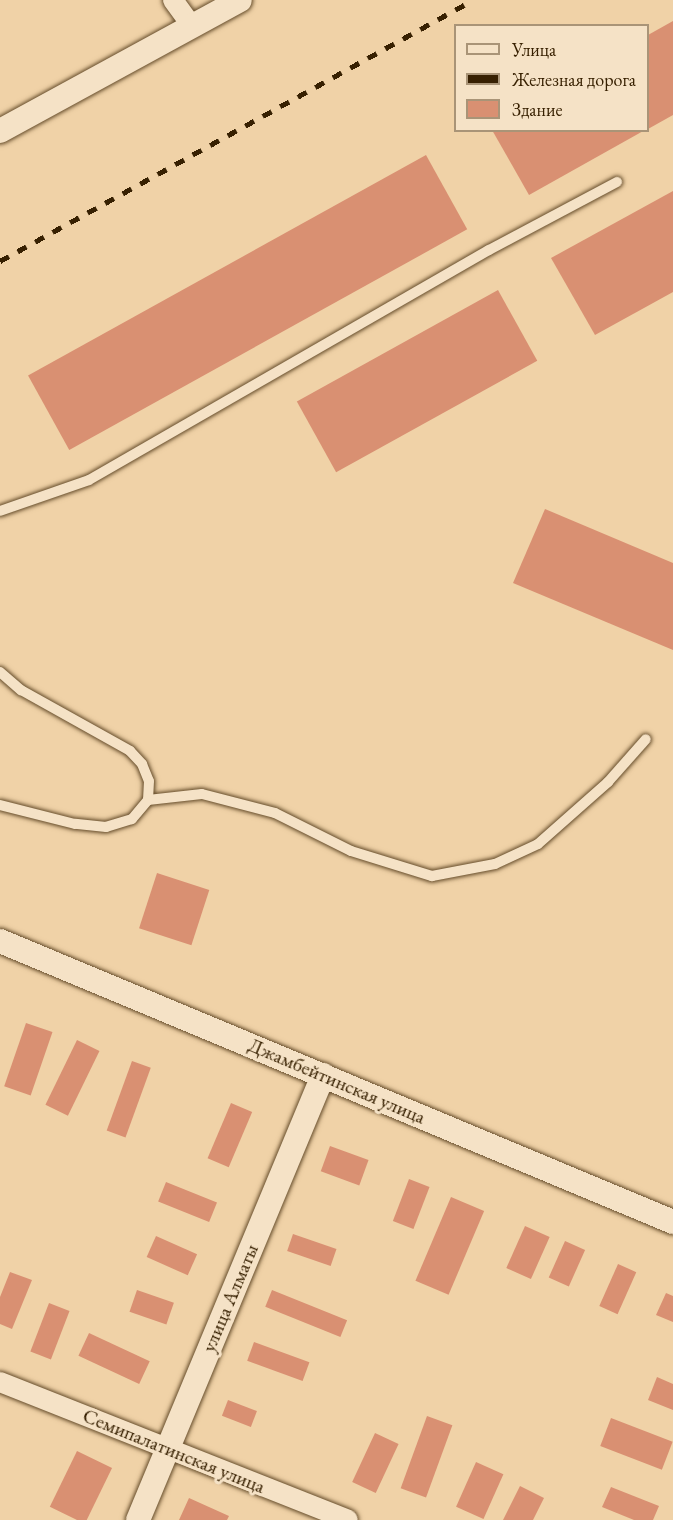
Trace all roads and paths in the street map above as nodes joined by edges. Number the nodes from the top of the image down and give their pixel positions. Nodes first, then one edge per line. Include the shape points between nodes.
1 (173, 0) edge
2 (240, 0) edge
3 (192, 26) junction
4 (0, 131) edge
5 (617, 182) dead end
6 (0, 511) edge
7 (0, 672) edge
8 (646, 739) dead end
9 (148, 800) junction
10 (0, 805) edge
11 (0, 940) edge
12 (323, 1075) junction
13 (673, 1222) edge
14 (0, 1382) edge
15 (168, 1448) junction
16 (138, 1520) edge
17 (348, 1520) edge

1 - 3 street
2 - 3 street
3 - 4 street
5 - 6 lane via 489,250 89,480
7 - 9 lane via 21,690 130,752 142,764 149,781
8 - 9 lane via 608,782 538,844 495,864 432,876 351,851 275,813 223,799 202,794
9 - 10 lane via 132,819 106,827 75,824
11 - 12 street, Джамбейтинская улица
12 - 13 street, Джамбейтинская улица
12 - 15 street, улица Алматы
14 - 15 street, Семипалатинская улица
15 - 16 street, улица Алматы
15 - 17 street, Семипалатинская улица

